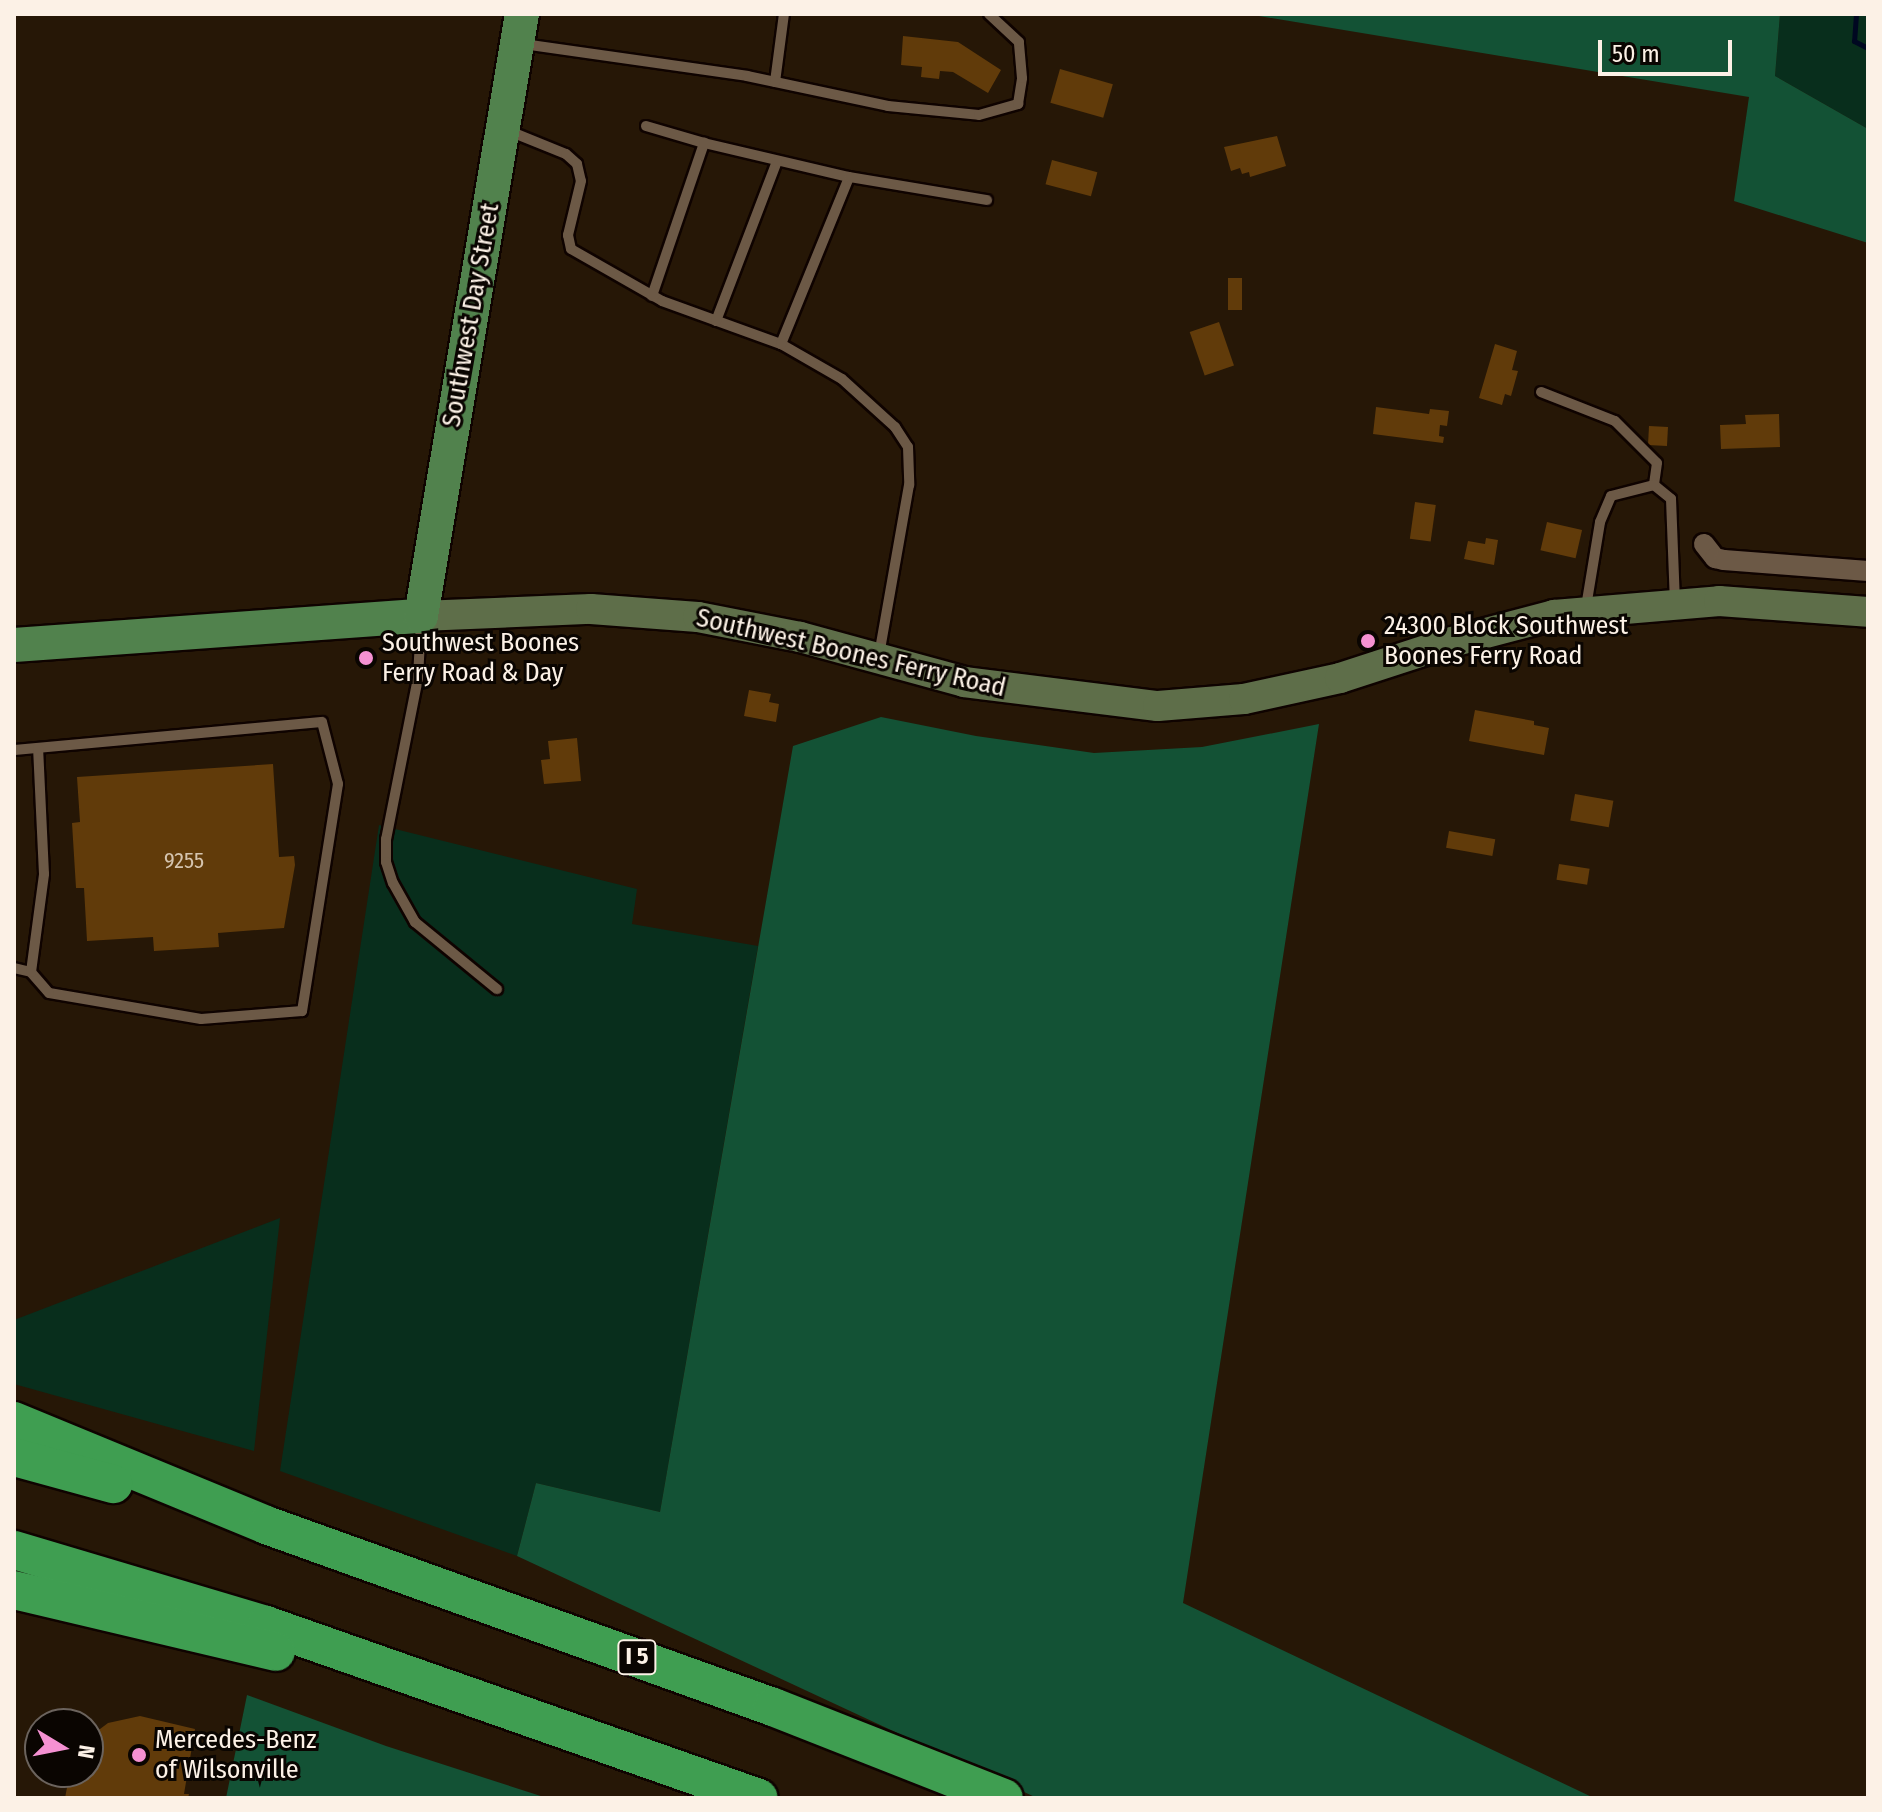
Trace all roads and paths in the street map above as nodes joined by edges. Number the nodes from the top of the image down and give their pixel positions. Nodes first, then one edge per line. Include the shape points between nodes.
1 (784, 14) edge
2 (989, 14) edge
3 (520, 28) edge
4 (775, 82) junction
5 (646, 126) dead end
6 (503, 129) junction
7 (704, 143) junction
8 (777, 161) junction
9 (849, 177) junction
10 (987, 200) dead end
11 (652, 296) junction
12 (716, 321) junction
13 (781, 344) junction
14 (1541, 392) dead end
15 (1654, 485) junction
16 (1704, 544) dead end
17 (1868, 571) edge
18 (1675, 603) junction
19 (1586, 611) junction
20 (1868, 612) edge
21 (421, 616) junction
22 (14, 645) edge
23 (878, 661) junction
24 (38, 748) junction
25 (14, 750) edge
26 (14, 968) edge
27 (31, 972) junction
28 (497, 989) dead end
29 (14, 1421) edge
30 (14, 1457) edge
31 (266, 1525) junction
32 (14, 1550) edge
33 (14, 1590) edge
34 (458, 1694) junction
35 (759, 1798) edge
36 (1004, 1798) edge

1 - 4 lane
2 - 4 lane via 1019,42 1018,104 979,115 888,106
3 - 4 lane
3 - 6 main road, Southwest Day Street
5 - 7 lane
6 - 11 lane via 566,154 577,164 581,181 568,235 571,249
6 - 21 main road, Southwest Day Street
7 - 8 lane
7 - 11 lane
8 - 9 lane
8 - 12 lane
9 - 10 lane
9 - 13 lane
11 - 12 lane
12 - 13 lane
13 - 23 lane via 842,379 895,427 908,447 909,485
14 - 15 lane via 1615,421 1657,463
15 - 18 lane via 1671,499
15 - 19 lane via 1611,496 1600,522
16 - 17 street via 1715,558 1724,560
18 - 19 main road, Southwest Boones Ferry Road
18 - 20 main road, Southwest Boones Ferry Road via 1784,603
19 - 23 main road, Southwest Boones Ferry Road via 1448,643 1340,678 1244,699 1158,706 976,684
21 - 22 main road, Southwest Boones Ferry Road
21 - 23 main road, Southwest Boones Ferry Road via 591,609 686,615 800,637
21 - 28 lane via 418,678 386,862 415,922
24 - 25 lane
24 - 27 lane via 44,874
24 - 27 lane via 322,722 338,784 302,1011 201,1019 49,993
26 - 27 lane
29 - 31 highway, I 5
30 - 31 highway, I 5
31 - 36 highway, I 5 via 773,1707
32 - 34 highway via 266,1625
33 - 34 highway
34 - 35 highway

